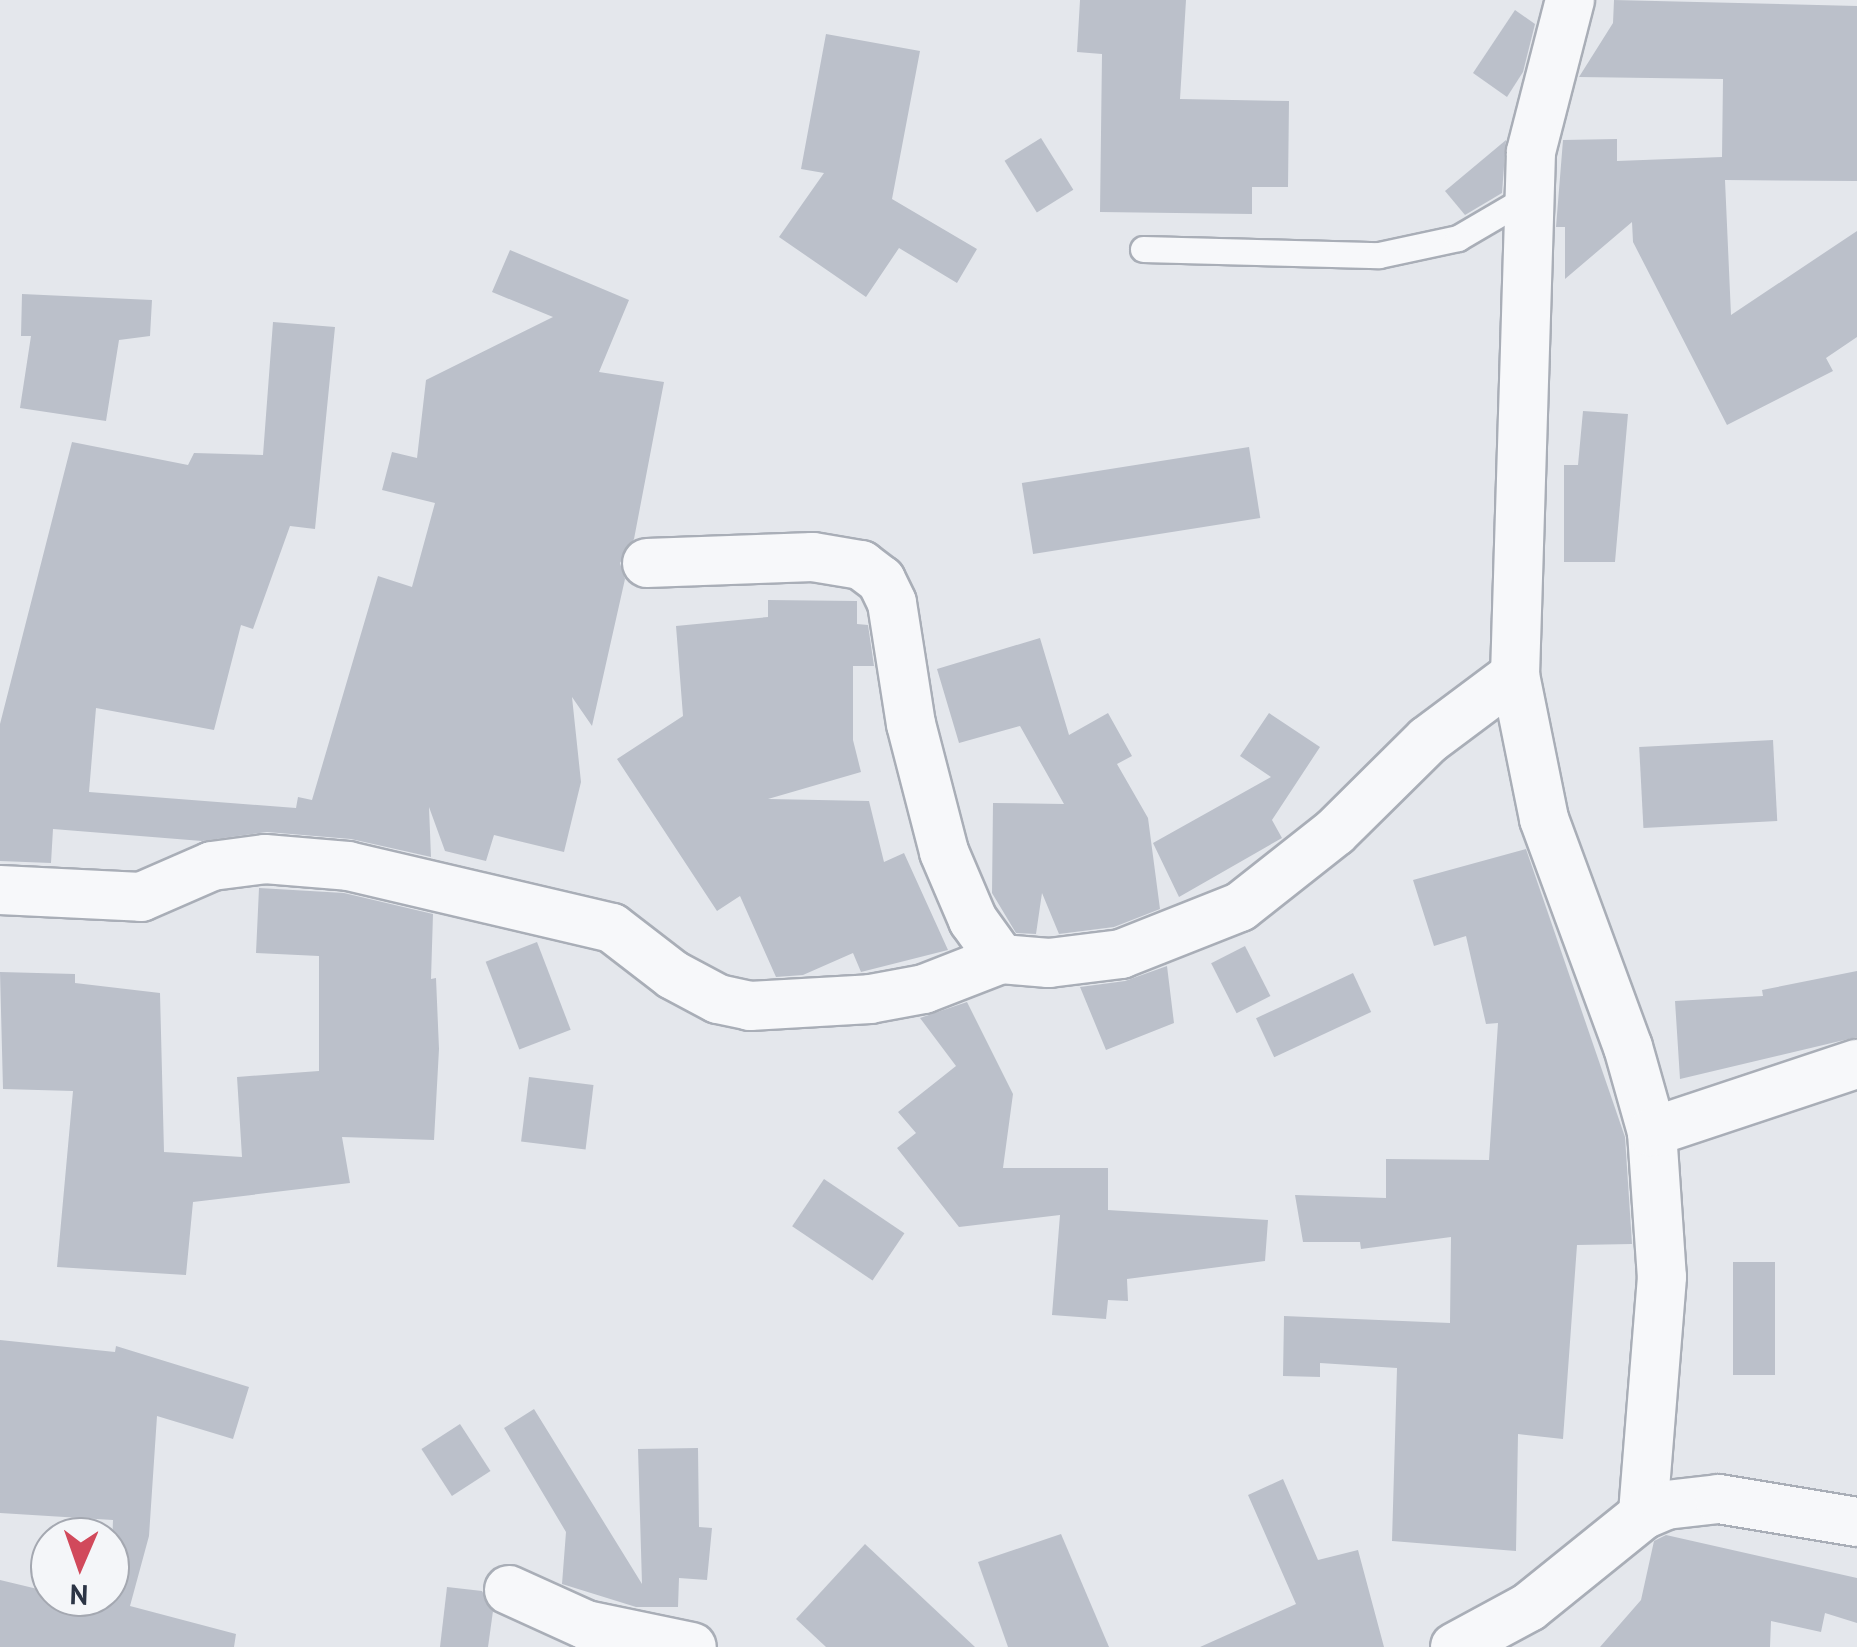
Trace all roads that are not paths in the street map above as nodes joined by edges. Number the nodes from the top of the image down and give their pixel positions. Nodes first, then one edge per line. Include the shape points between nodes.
1 (1570, 0) edge
2 (1528, 197) junction
3 (1143, 249) dead end
4 (647, 563) dead end
5 (1515, 676) junction
6 (0, 890) edge
7 (1001, 959) junction
8 (1857, 1064) edge
9 (1652, 1132) junction
10 (1642, 1515) junction
11 (1857, 1522) edge
12 (509, 1590) dead end
13 (692, 1647) edge
14 (1455, 1647) edge

1 - 2 street via 1536,116
2 - 3 lane via 1458,238 1379,255
2 - 5 street
4 - 7 street via 813,557 861,566 881,580 892,603 911,724 944,852 973,920
5 - 7 street via 1428,740 1335,832 1240,907 1122,954 1049,964
5 - 9 street via 1544,819 1628,1046
6 - 7 street via 141,897 212,866 265,859 348,866 612,928 695,989 750,1006 910,992
8 - 9 street
9 - 10 street via 1662,1277
10 - 11 street via 1685,1500 1718,1498
10 - 14 street via 1528,1607
12 - 13 street via 586,1625

